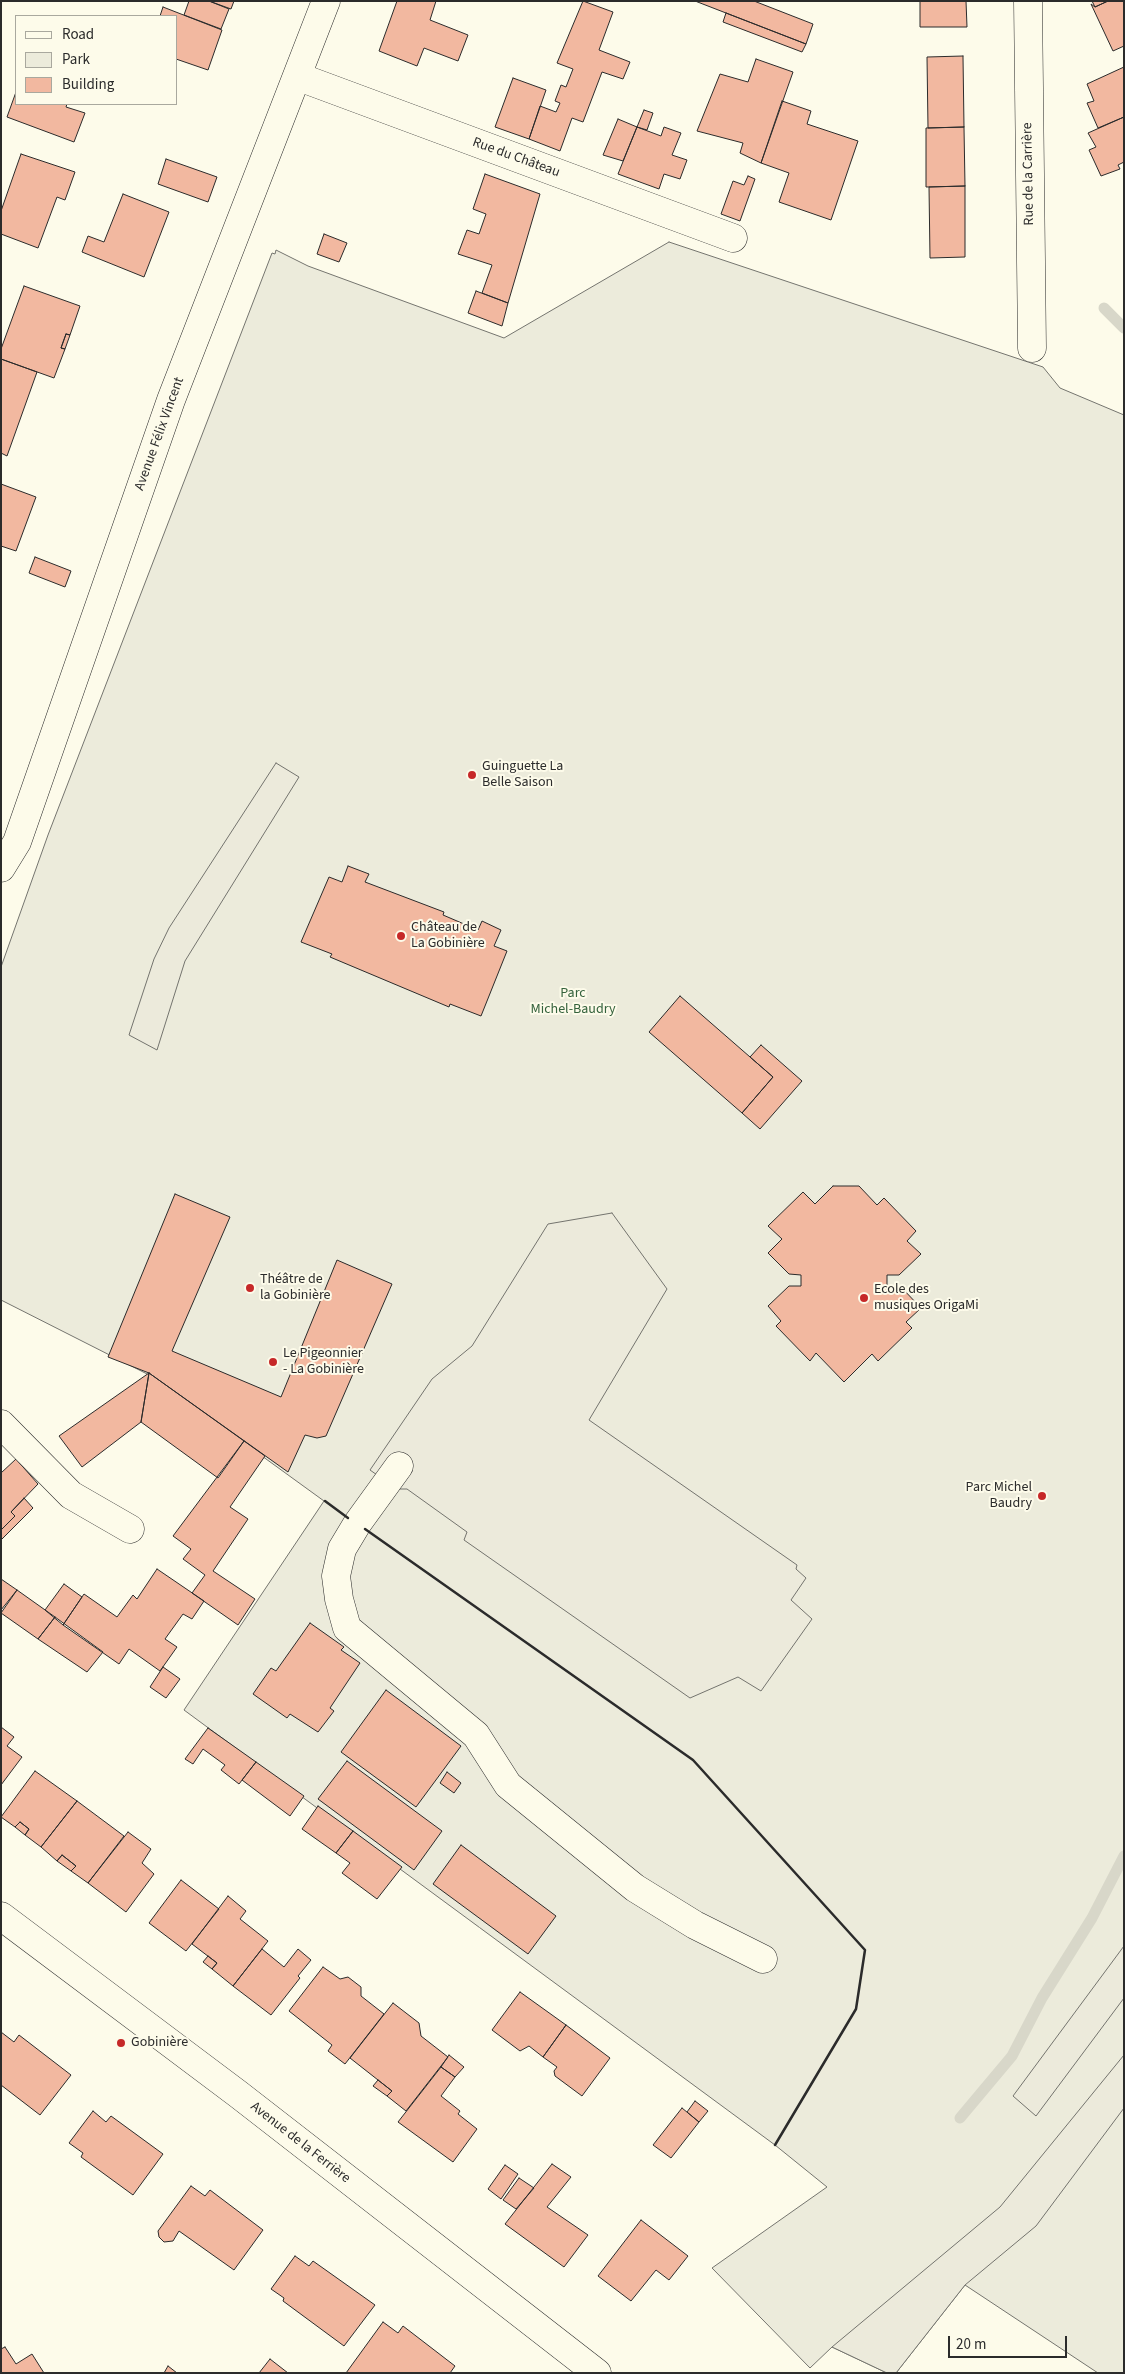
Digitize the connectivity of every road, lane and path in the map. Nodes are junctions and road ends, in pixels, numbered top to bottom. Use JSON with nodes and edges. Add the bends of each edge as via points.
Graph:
{"nodes":[{"id":1,"x":326,"y":1,"type":"edge"},
{"id":2,"x":1028,"y":1,"type":"edge"},
{"id":3,"x":298,"y":77,"type":"junction"},
{"id":4,"x":733,"y":238,"type":"dead end"},
{"id":5,"x":1032,"y":348,"type":"dead end"},
{"id":6,"x":1,"y":868,"type":"edge"},
{"id":7,"x":1,"y":1424,"type":"edge"},
{"id":8,"x":399,"y":1466,"type":"dead end"},
{"id":9,"x":130,"y":1529,"type":"dead end"},
{"id":10,"x":1,"y":1916,"type":"edge"},
{"id":11,"x":763,"y":1959,"type":"dead end"},
{"id":12,"x":579,"y":2368,"type":"edge"}],
"edges":[{"from":1,"to":3,"type":"street","name":"Avenue Félix Vincent"},
{"from":2,"to":5,"type":"street","name":"Rue de la Carrière"},
{"from":3,"to":4,"type":"street","name":"Rue du Château"},
{"from":3,"to":6,"type":"street","name":"Avenue Félix Vincent","via":[[171,400],[16,842]]},
{"from":7,"to":9,"type":"street","via":[[71,1495]]},
{"from":8,"to":11,"type":"street","via":[[342,1549],[336,1576],[347,1628],[476,1734],[508,1785],[634,1888],[695,1925]]},
{"from":10,"to":12,"type":"street","name":"Avenue de la Ferrière","via":[[238,2094]]}]}
